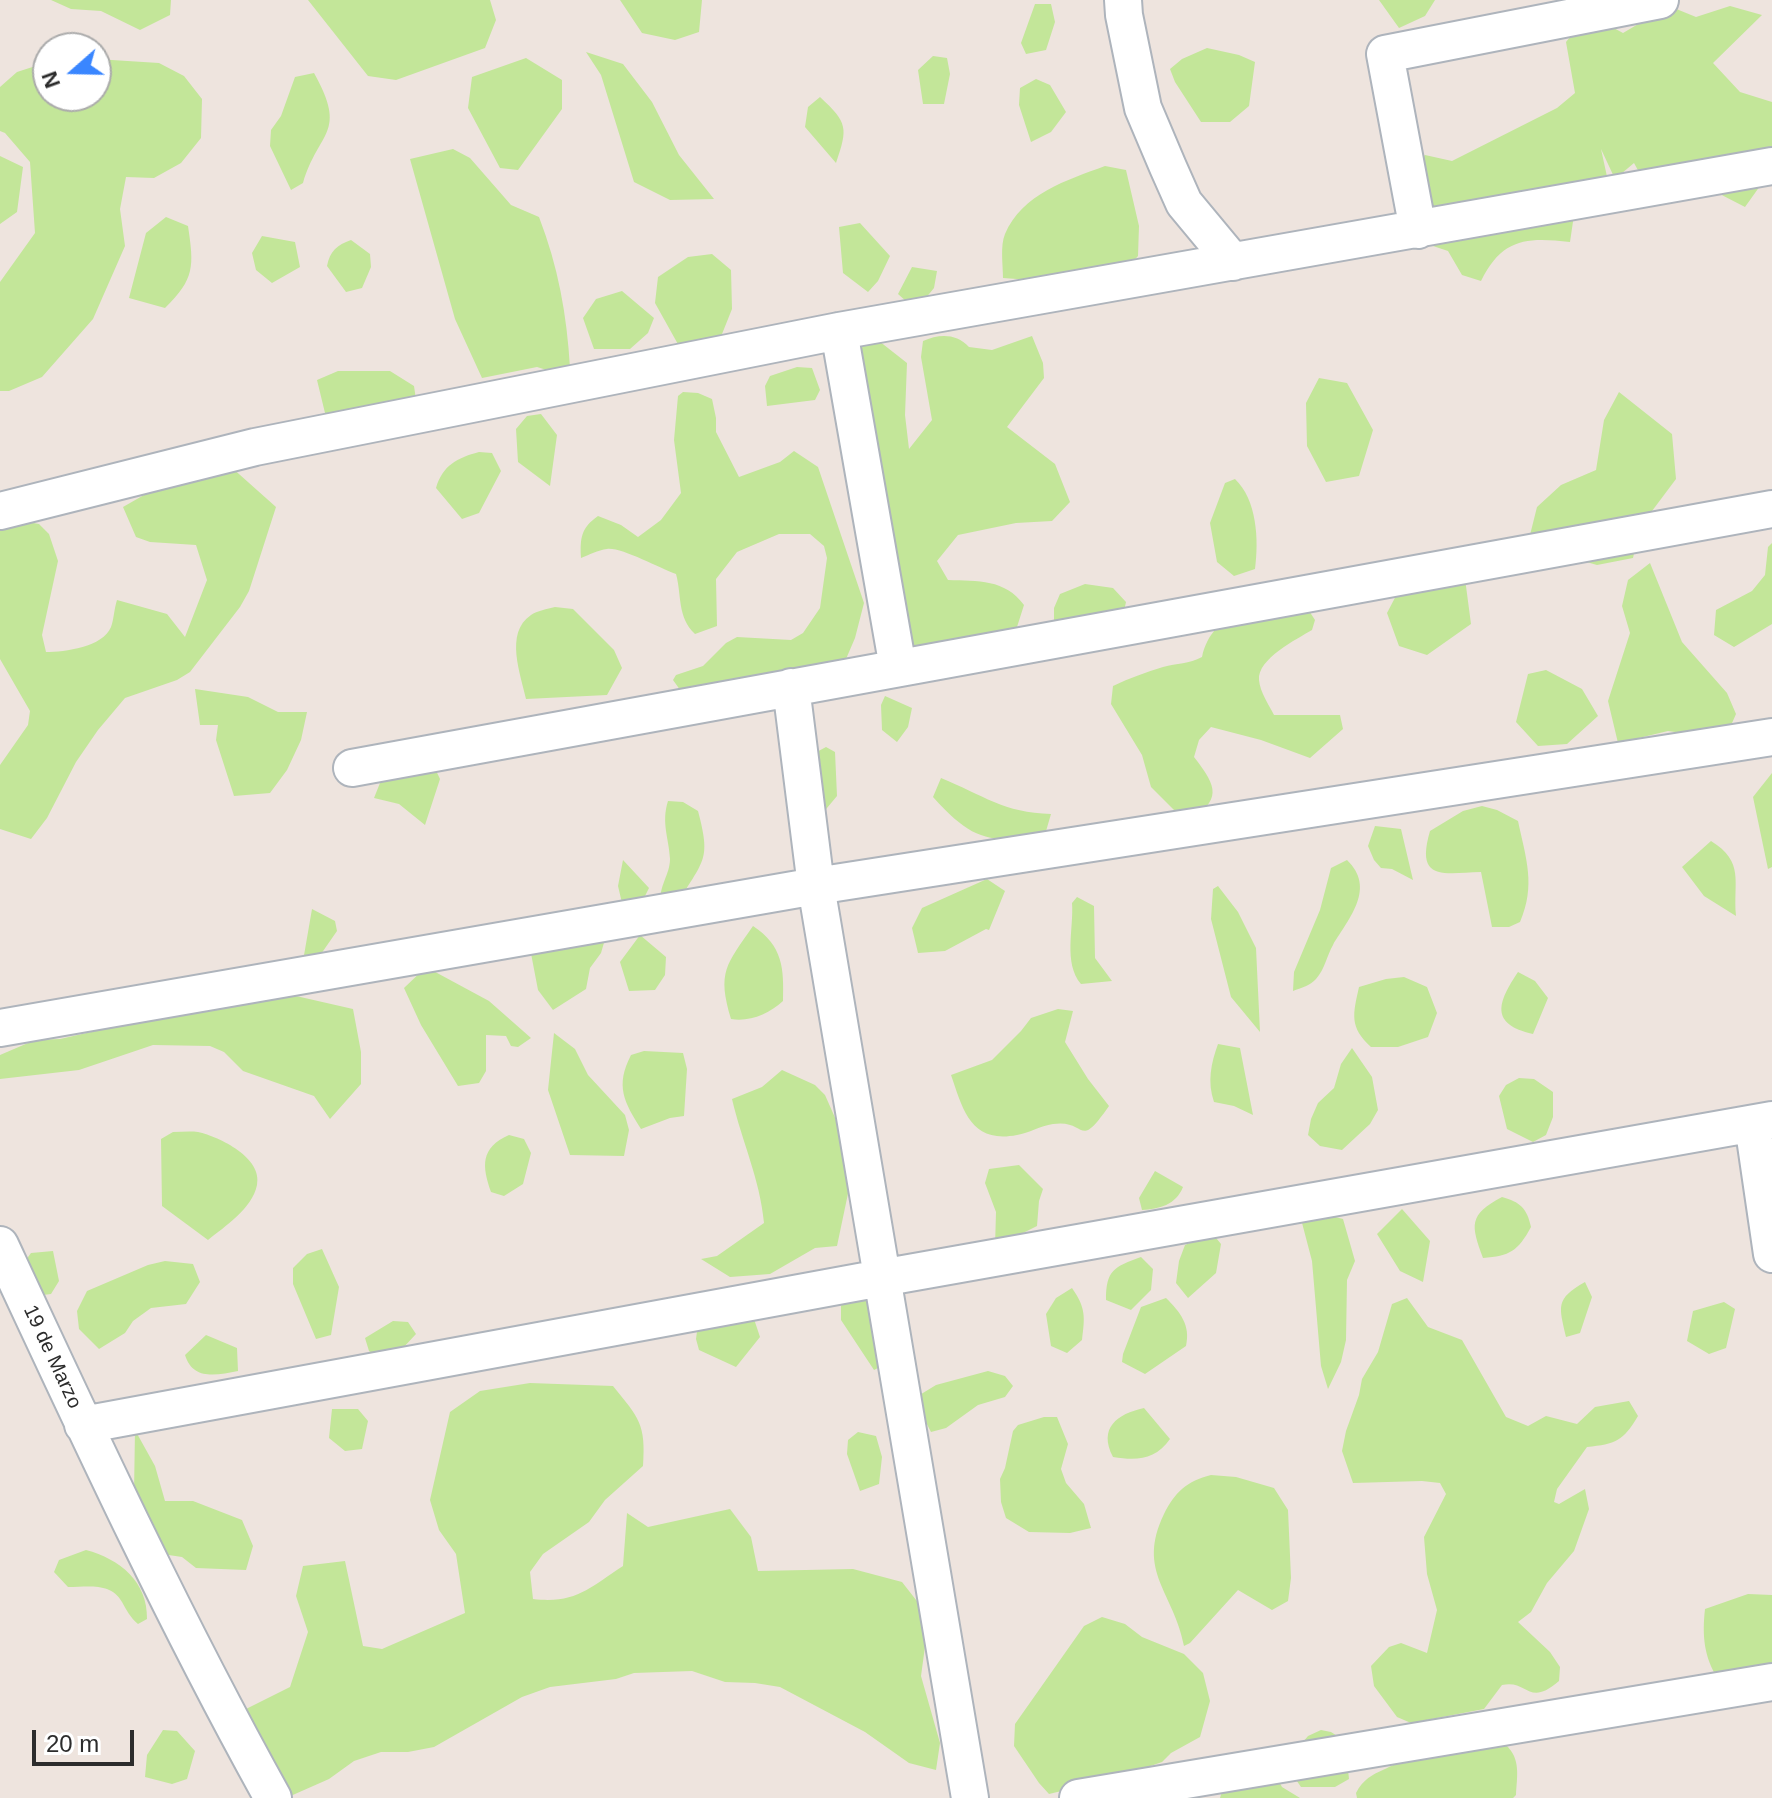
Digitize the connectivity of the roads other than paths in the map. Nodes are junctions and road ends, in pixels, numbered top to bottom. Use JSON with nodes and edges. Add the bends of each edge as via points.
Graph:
{"nodes":[{"id":1,"x":1123,"y":0,"type":"edge"},
{"id":2,"x":1660,"y":0,"type":"edge"},
{"id":3,"x":1772,"y":166,"type":"edge"},
{"id":4,"x":1418,"y":230,"type":"junction"},
{"id":5,"x":1233,"y":262,"type":"junction"},
{"id":6,"x":839,"y":331,"type":"junction"},
{"id":7,"x":1772,"y":509,"type":"edge"},
{"id":8,"x":0,"y":511,"type":"edge"},
{"id":9,"x":898,"y":668,"type":"junction"},
{"id":10,"x":791,"y":687,"type":"junction"},
{"id":11,"x":1772,"y":737,"type":"edge"},
{"id":12,"x":352,"y":768,"type":"dead end"},
{"id":13,"x":816,"y":886,"type":"junction"},
{"id":14,"x":0,"y":1028,"type":"edge"},
{"id":15,"x":1762,"y":1122,"type":"edge"},
{"id":16,"x":0,"y":1245,"type":"edge"},
{"id":17,"x":1772,"y":1254,"type":"edge"},
{"id":18,"x":881,"y":1278,"type":"junction"},
{"id":19,"x":83,"y":1425,"type":"junction"},
{"id":20,"x":1772,"y":1682,"type":"edge"},
{"id":21,"x":273,"y":1798,"type":"edge"},
{"id":22,"x":970,"y":1798,"type":"edge"},
{"id":23,"x":1078,"y":1798,"type":"edge"}],
"edges":[{"from":1,"to":5,"type":"street","via":[[1143,108],[1184,203]]},
{"from":2,"to":4,"type":"street","via":[[1385,54]]},
{"from":3,"to":4,"type":"street"},
{"from":4,"to":5,"type":"street"},
{"from":5,"to":6,"type":"street"},
{"from":6,"to":8,"type":"street","via":[[255,447]]},
{"from":6,"to":9,"type":"street"},
{"from":7,"to":9,"type":"street"},
{"from":9,"to":10,"type":"street"},
{"from":10,"to":12,"type":"street"},
{"from":10,"to":13,"type":"street"},
{"from":11,"to":13,"type":"street"},
{"from":13,"to":14,"type":"street"},
{"from":13,"to":18,"type":"street"},
{"from":15,"to":17,"type":"street"},
{"from":15,"to":18,"type":"street"},
{"from":16,"to":19,"type":"street","name":"19 de Marzo"},
{"from":18,"to":19,"type":"street"},
{"from":18,"to":22,"type":"street"},
{"from":19,"to":21,"type":"street","name":"19 de Marzo","via":[[211,1686]]},
{"from":20,"to":23,"type":"street"}]}
